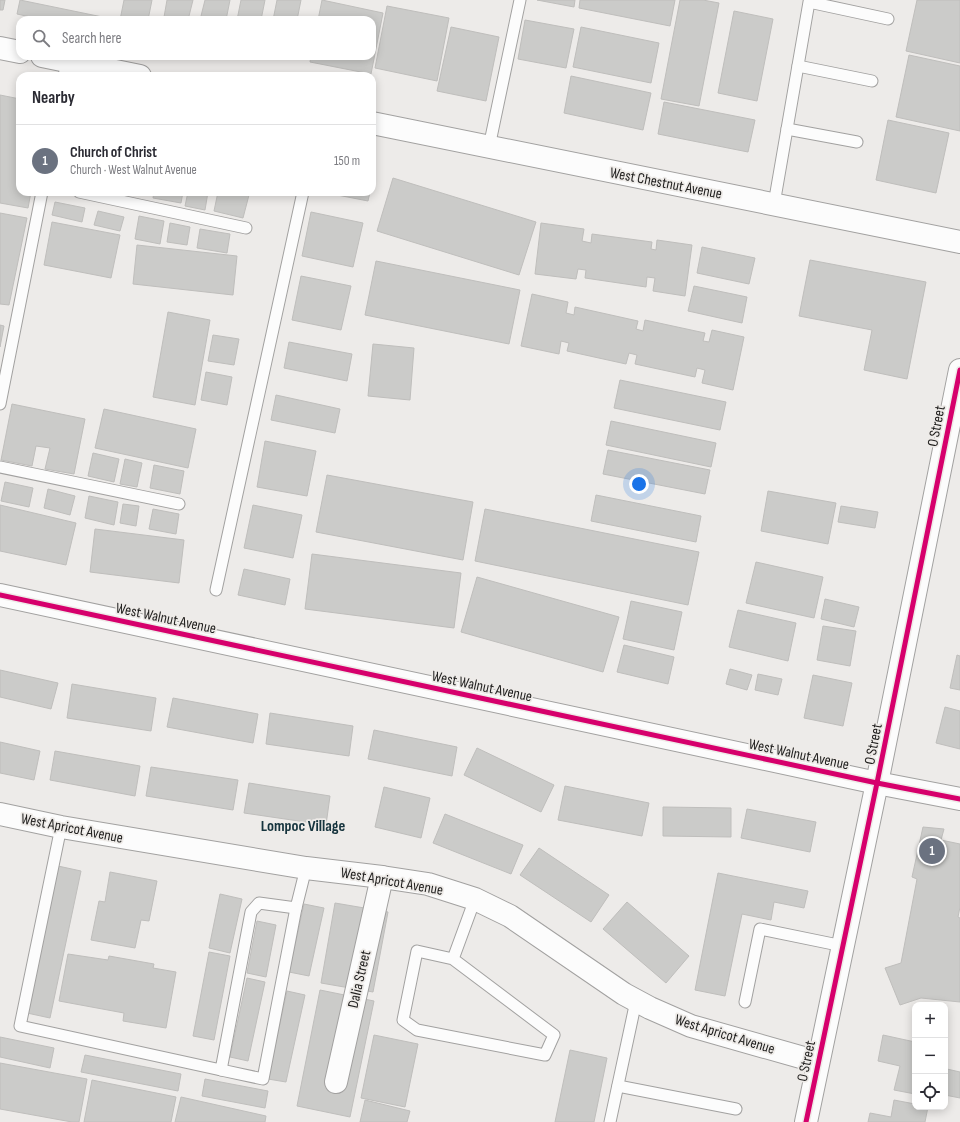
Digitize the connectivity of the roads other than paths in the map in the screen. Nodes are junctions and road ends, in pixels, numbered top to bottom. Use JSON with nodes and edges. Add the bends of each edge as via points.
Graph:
{"nodes":[{"id":1,"x":520,"y":0,"type":"edge"},
{"id":2,"x":809,"y":1,"type":"edge"},
{"id":3,"x":888,"y":19,"type":"dead end"},
{"id":4,"x":0,"y":48,"type":"edge"},
{"id":5,"x":16,"y":51,"type":"edge"},
{"id":6,"x":49,"y":60,"type":"edge"},
{"id":7,"x":798,"y":66,"type":"junction"},
{"id":8,"x":66,"y":69,"type":"edge"},
{"id":9,"x":98,"y":72,"type":"edge"},
{"id":10,"x":872,"y":81,"type":"dead end"},
{"id":11,"x":376,"y":124,"type":"edge"},
{"id":12,"x":787,"y":129,"type":"junction"},
{"id":13,"x":857,"y":142,"type":"dead end"},
{"id":14,"x":489,"y":147,"type":"junction"},
{"id":15,"x":41,"y":196,"type":"edge"},
{"id":16,"x":98,"y":196,"type":"edge"},
{"id":17,"x":302,"y":196,"type":"edge"},
{"id":18,"x":774,"y":204,"type":"junction"},
{"id":19,"x":246,"y":228,"type":"dead end"},
{"id":20,"x":960,"y":242,"type":"edge"},
{"id":21,"x":960,"y":370,"type":"edge"},
{"id":22,"x":0,"y":404,"type":"edge"},
{"id":23,"x":0,"y":467,"type":"edge"},
{"id":24,"x":180,"y":504,"type":"dead end"},
{"id":25,"x":216,"y":590,"type":"dead end"},
{"id":26,"x":0,"y":595,"type":"edge"},
{"id":27,"x":877,"y":783,"type":"junction"},
{"id":28,"x":960,"y":799,"type":"edge"},
{"id":29,"x":0,"y":814,"type":"edge"},
{"id":30,"x":61,"y":828,"type":"junction"},
{"id":31,"x":306,"y":868,"type":"junction"},
{"id":32,"x":382,"y":877,"type":"junction"},
{"id":33,"x":475,"y":899,"type":"junction"},
{"id":34,"x":296,"y":908,"type":"junction"},
{"id":35,"x":843,"y":946,"type":"junction"},
{"id":36,"x":453,"y":959,"type":"junction"},
{"id":37,"x":636,"y":1001,"type":"junction"},
{"id":38,"x":745,"y":1002,"type":"dead end"},
{"id":39,"x":818,"y":1062,"type":"junction"},
{"id":40,"x":221,"y":1070,"type":"junction"},
{"id":41,"x":336,"y":1082,"type":"dead end"},
{"id":42,"x":618,"y":1086,"type":"junction"},
{"id":43,"x":736,"y":1109,"type":"dead end"},
{"id":44,"x":610,"y":1122,"type":"edge"},
{"id":45,"x":806,"y":1122,"type":"edge"}],
"edges":[{"from":1,"to":14,"type":"lane"},
{"from":2,"to":3,"type":"lane"},
{"from":2,"to":7,"type":"lane"},
{"from":4,"to":5,"type":"street"},
{"from":6,"to":8,"type":"street"},
{"from":7,"to":10,"type":"lane"},
{"from":7,"to":12,"type":"lane"},
{"from":8,"to":9,"type":"street"},
{"from":11,"to":14,"type":"street","name":"West Chestnut Avenue"},
{"from":12,"to":13,"type":"lane"},
{"from":12,"to":18,"type":"lane"},
{"from":14,"to":18,"type":"street","name":"West Chestnut Avenue"},
{"from":15,"to":22,"type":"lane"},
{"from":16,"to":19,"type":"lane"},
{"from":17,"to":25,"type":"lane"},
{"from":18,"to":20,"type":"street","name":"West Chestnut Avenue"},
{"from":21,"to":27,"type":"street","name":"O Street"},
{"from":23,"to":24,"type":"lane"},
{"from":26,"to":27,"type":"street","name":"West Walnut Avenue"},
{"from":27,"to":28,"type":"street","name":"West Walnut Avenue"},
{"from":27,"to":35,"type":"street","name":"O Street"},
{"from":29,"to":30,"type":"street","name":"West Apricot Avenue"},
{"from":30,"to":31,"type":"street","name":"West Apricot Avenue"},
{"from":30,"to":40,"type":"lane","via":[[20,1026]]},
{"from":31,"to":32,"type":"street","name":"West Apricot Avenue"},
{"from":31,"to":34,"type":"lane"},
{"from":32,"to":33,"type":"street","name":"West Apricot Avenue","via":[[428,884]]},
{"from":32,"to":41,"type":"street","name":"Dalia Street"},
{"from":33,"to":36,"type":"lane"},
{"from":33,"to":37,"type":"street","name":"West Apricot Avenue","via":[[510,916]]},
{"from":34,"to":40,"type":"lane","via":[[260,903],[251,912]]},
{"from":34,"to":40,"type":"lane","via":[[263,1079]]},
{"from":35,"to":38,"type":"lane","via":[[760,929]]},
{"from":35,"to":39,"type":"street","name":"O Street"},
{"from":36,"to":36,"type":"lane","via":[[417,951],[403,1020],[417,1030],[545,1055],[554,1035]]},
{"from":37,"to":39,"type":"street","name":"West Apricot Avenue","via":[[691,1026]]},
{"from":37,"to":42,"type":"lane"},
{"from":39,"to":45,"type":"street","name":"O Street"},
{"from":42,"to":43,"type":"lane"},
{"from":42,"to":44,"type":"lane"}]}
